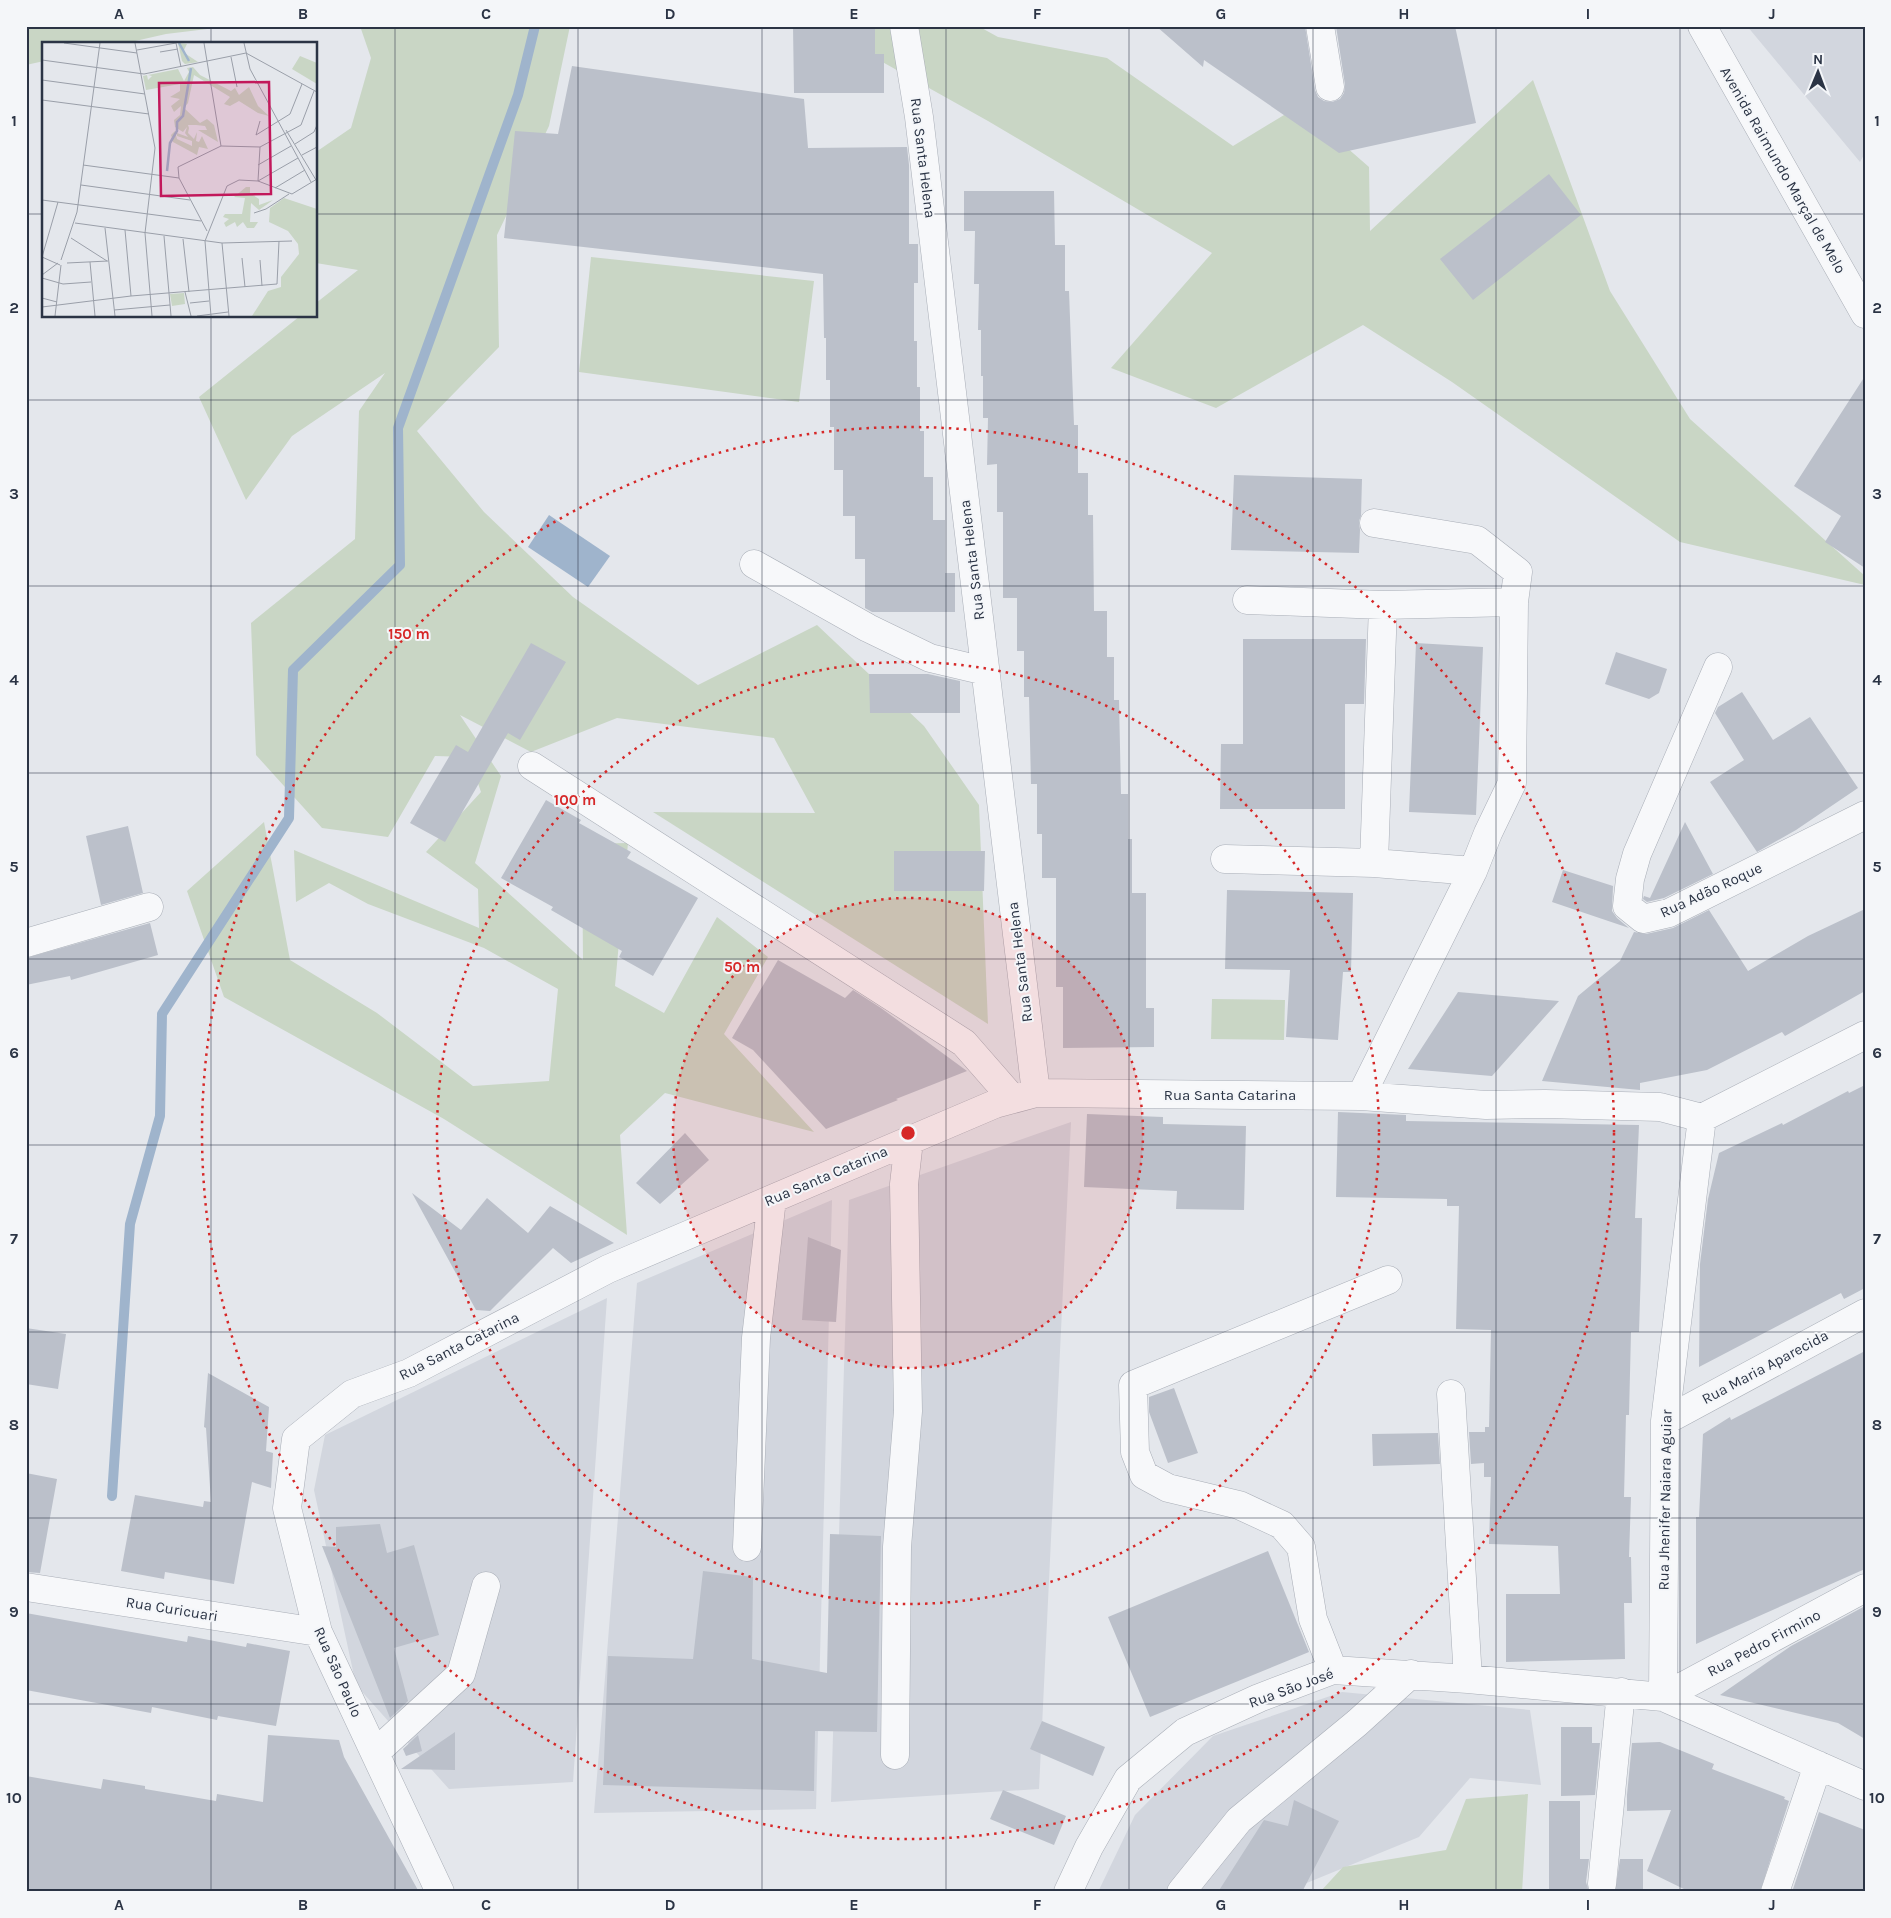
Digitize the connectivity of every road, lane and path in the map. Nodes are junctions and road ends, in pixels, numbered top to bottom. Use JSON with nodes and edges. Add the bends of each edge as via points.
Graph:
{"nodes":[{"id":1,"x":904,"y":26,"type":"edge"},
{"id":2,"x":1320,"y":26,"type":"edge"},
{"id":3,"x":1702,"y":26,"type":"edge"},
{"id":4,"x":1330,"y":87,"type":"dead end"},
{"id":5,"x":1865,"y":314,"type":"edge"},
{"id":6,"x":1374,"y":523,"type":"dead end"},
{"id":7,"x":754,"y":564,"type":"dead end"},
{"id":8,"x":1247,"y":600,"type":"dead end"},
{"id":9,"x":1514,"y":602,"type":"junction"},
{"id":10,"x":1383,"y":605,"type":"junction"},
{"id":11,"x":1718,"y":667,"type":"dead end"},
{"id":12,"x":985,"y":671,"type":"junction"},
{"id":13,"x":532,"y":766,"type":"dead end"},
{"id":14,"x":1865,"y":815,"type":"edge"},
{"id":15,"x":1225,"y":858,"type":"dead end"},
{"id":16,"x":1374,"y":863,"type":"junction"},
{"id":17,"x":1473,"y":871,"type":"junction"},
{"id":18,"x":149,"y":908,"type":"dead end"},
{"id":19,"x":26,"y":943,"type":"edge"},
{"id":20,"x":1865,"y":1035,"type":"edge"},
{"id":21,"x":1024,"y":1096,"type":"junction"},
{"id":22,"x":1361,"y":1096,"type":"junction"},
{"id":23,"x":1702,"y":1118,"type":"junction"},
{"id":24,"x":909,"y":1141,"type":"junction"},
{"id":25,"x":772,"y":1199,"type":"junction"},
{"id":26,"x":1388,"y":1280,"type":"dead end"},
{"id":27,"x":1865,"y":1313,"type":"edge"},
{"id":28,"x":1451,"y":1394,"type":"dead end"},
{"id":29,"x":1665,"y":1421,"type":"junction"},
{"id":30,"x":296,"y":1439,"type":"joint"},
{"id":31,"x":747,"y":1546,"type":"dead end"},
{"id":32,"x":486,"y":1586,"type":"dead end"},
{"id":33,"x":26,"y":1587,"type":"edge"},
{"id":34,"x":1865,"y":1588,"type":"edge"},
{"id":35,"x":318,"y":1632,"type":"junction"},
{"id":36,"x":1333,"y":1670,"type":"junction"},
{"id":37,"x":1411,"y":1674,"type":"junction"},
{"id":38,"x":1468,"y":1679,"type":"junction"},
{"id":39,"x":1621,"y":1692,"type":"junction"},
{"id":40,"x":1663,"y":1697,"type":"junction"},
{"id":41,"x":374,"y":1753,"type":"junction"},
{"id":42,"x":895,"y":1755,"type":"dead end"},
{"id":43,"x":1818,"y":1765,"type":"junction"},
{"id":44,"x":1865,"y":1786,"type":"edge"},
{"id":45,"x":1602,"y":1884,"type":"dead end"},
{"id":46,"x":440,"y":1892,"type":"edge"},
{"id":47,"x":1068,"y":1892,"type":"edge"},
{"id":48,"x":1181,"y":1892,"type":"edge"},
{"id":49,"x":1774,"y":1892,"type":"edge"}],
"edges":[{"from":1,"to":12,"type":"street","name":"Rua Santa Helena","via":[[919,117]]},
{"from":2,"to":4,"type":"street"},
{"from":3,"to":5,"type":"street","name":"Avenida Raimundo Marçal de Melo"},
{"from":6,"to":9,"type":"street","via":[[1478,540],[1518,572]]},
{"from":7,"to":12,"type":"street","via":[[868,628],[930,658]]},
{"from":8,"to":10,"type":"street"},
{"from":9,"to":10,"type":"street"},
{"from":9,"to":17,"type":"street","via":[[1512,783]]},
{"from":10,"to":16,"type":"street"},
{"from":11,"to":14,"type":"street","name":"Rua Adão Roque","via":[[1636,854],[1627,906],[1643,919],[1668,913]]},
{"from":12,"to":21,"type":"street","name":"Rua Santa Helena"},
{"from":13,"to":21,"type":"street","via":[[964,1043]]},
{"from":15,"to":16,"type":"street"},
{"from":16,"to":17,"type":"street"},
{"from":17,"to":22,"type":"street"},
{"from":18,"to":19,"type":"street"},
{"from":20,"to":23,"type":"street"},
{"from":21,"to":22,"type":"street","name":"Rua Santa Catarina"},
{"from":21,"to":24,"type":"street","name":"Rua Santa Catarina","via":[[995,1104]]},
{"from":22,"to":23,"type":"street","name":"Rua Santa Catarina","via":[[1486,1106],[1546,1104],[1660,1108]]},
{"from":23,"to":29,"type":"street","name":"Rua Jhenifer Naiara Aguiar"},
{"from":24,"to":25,"type":"street","name":"Rua Santa Catarina"},
{"from":24,"to":42,"type":"street","via":[[904,1184],[908,1411],[897,1556]]},
{"from":25,"to":30,"type":"street","name":"Rua Santa Catarina","via":[[608,1269],[409,1373],[352,1394]]},
{"from":25,"to":31,"type":"street","via":[[756,1338]]},
{"from":26,"to":36,"type":"street","via":[[1132,1385],[1135,1452],[1144,1475],[1168,1488],[1239,1505],[1282,1525],[1301,1547],[1313,1620]]},
{"from":27,"to":29,"type":"street","name":"Rua Maria Aparecida"},
{"from":28,"to":38,"type":"street"},
{"from":29,"to":40,"type":"street","name":"Rua Jhenifer Naiara Aguiar"},
{"from":30,"to":35,"type":"street","name":"Rua São Paulo","via":[[287,1508]]},
{"from":32,"to":41,"type":"street","via":[[461,1674]]},
{"from":33,"to":35,"type":"street","name":"Rua Curicuari"},
{"from":34,"to":40,"type":"street","name":"Rua Pedro Firmino"},
{"from":35,"to":41,"type":"street","name":"Rua São Paulo"},
{"from":36,"to":37,"type":"street","name":"Rua São José"},
{"from":36,"to":47,"type":"street","name":"Rua São José","via":[[1259,1698],[1185,1732],[1128,1779]]},
{"from":37,"to":38,"type":"street","name":"Rua São José"},
{"from":37,"to":48,"type":"street","via":[[1239,1820]]},
{"from":38,"to":39,"type":"street","name":"Rua São José"},
{"from":39,"to":40,"type":"street","name":"Rua São José"},
{"from":39,"to":45,"type":"street"},
{"from":40,"to":43,"type":"street"},
{"from":41,"to":46,"type":"street","name":"Rua São Paulo"},
{"from":43,"to":44,"type":"street"},
{"from":43,"to":49,"type":"street"}]}
